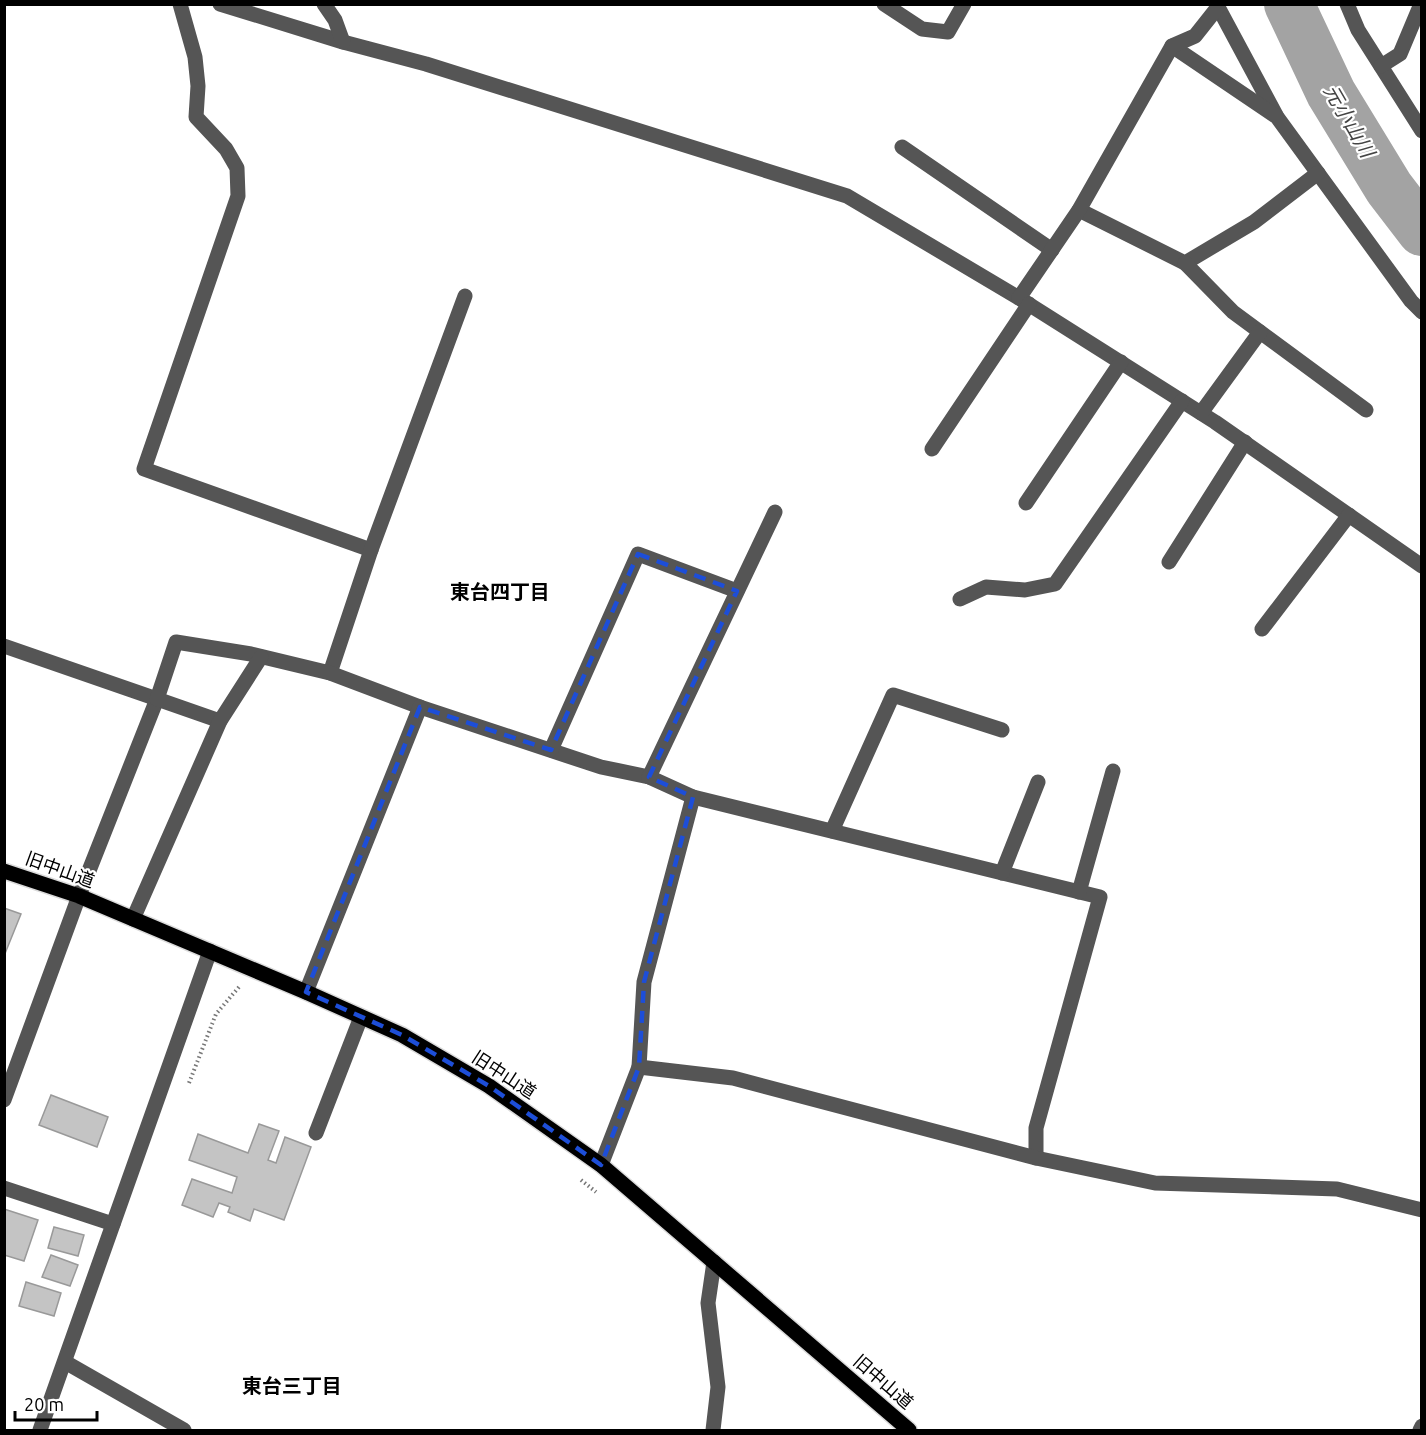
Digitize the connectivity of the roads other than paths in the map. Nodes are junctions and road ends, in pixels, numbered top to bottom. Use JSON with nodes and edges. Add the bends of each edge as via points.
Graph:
{"nodes":[{"id":1,"x":180,"y":4,"type":"edge"},
{"id":2,"x":220,"y":4,"type":"edge"},
{"id":3,"x":324,"y":4,"type":"edge"},
{"id":4,"x":884,"y":4,"type":"edge"},
{"id":5,"x":964,"y":4,"type":"edge"},
{"id":6,"x":1347,"y":4,"type":"edge"},
{"id":7,"x":1421,"y":4,"type":"edge"},
{"id":8,"x":1217,"y":6,"type":"edge"},
{"id":9,"x":343,"y":42,"type":"junction"},
{"id":10,"x":1172,"y":46,"type":"junction"},
{"id":11,"x":1381,"y":66,"type":"junction"},
{"id":12,"x":1277,"y":117,"type":"junction"},
{"id":13,"x":1422,"y":131,"type":"edge"},
{"id":14,"x":902,"y":147,"type":"dead end"},
{"id":15,"x":1317,"y":173,"type":"junction"},
{"id":16,"x":1079,"y":210,"type":"junction"},
{"id":17,"x":1052,"y":250,"type":"junction"},
{"id":18,"x":1185,"y":263,"type":"junction"},
{"id":19,"x":465,"y":296,"type":"dead end"},
{"id":20,"x":1024,"y":301,"type":"junction"},
{"id":21,"x":1422,"y":312,"type":"edge"},
{"id":22,"x":1260,"y":332,"type":"junction"},
{"id":23,"x":1122,"y":362,"type":"junction"},
{"id":24,"x":1182,"y":400,"type":"junction"},
{"id":25,"x":1366,"y":410,"type":"dead end"},
{"id":26,"x":1201,"y":413,"type":"junction"},
{"id":27,"x":1245,"y":442,"type":"junction"},
{"id":28,"x":932,"y":449,"type":"dead end"},
{"id":29,"x":1026,"y":503,"type":"dead end"},
{"id":30,"x":775,"y":512,"type":"dead end"},
{"id":31,"x":1348,"y":515,"type":"junction"},
{"id":32,"x":371,"y":550,"type":"junction"},
{"id":33,"x":1169,"y":562,"type":"dead end"},
{"id":34,"x":1422,"y":566,"type":"edge"},
{"id":35,"x":737,"y":591,"type":"junction"},
{"id":36,"x":960,"y":599,"type":"dead end"},
{"id":37,"x":1262,"y":629,"type":"dead end"},
{"id":38,"x":4,"y":646,"type":"edge"},
{"id":39,"x":261,"y":657,"type":"junction"},
{"id":40,"x":330,"y":673,"type":"junction"},
{"id":41,"x":157,"y":699,"type":"junction"},
{"id":42,"x":420,"y":707,"type":"junction"},
{"id":43,"x":220,"y":721,"type":"junction"},
{"id":44,"x":1002,"y":730,"type":"dead end"},
{"id":45,"x":551,"y":750,"type":"junction"},
{"id":46,"x":1113,"y":771,"type":"dead end"},
{"id":47,"x":649,"y":777,"type":"junction"},
{"id":48,"x":1038,"y":782,"type":"dead end"},
{"id":49,"x":693,"y":797,"type":"junction"},
{"id":50,"x":832,"y":831,"type":"junction"},
{"id":51,"x":4,"y":871,"type":"edge"},
{"id":52,"x":1002,"y":873,"type":"junction"},
{"id":53,"x":1079,"y":892,"type":"junction"},
{"id":54,"x":79,"y":897,"type":"junction"},
{"id":55,"x":133,"y":919,"type":"junction"},
{"id":56,"x":210,"y":951,"type":"junction"},
{"id":57,"x":306,"y":992,"type":"junction"},
{"id":58,"x":361,"y":1017,"type":"junction"},
{"id":59,"x":639,"y":1067,"type":"junction"},
{"id":60,"x":4,"y":1100,"type":"edge"},
{"id":61,"x":316,"y":1133,"type":"dead end"},
{"id":62,"x":1036,"y":1158,"type":"junction"},
{"id":63,"x":601,"y":1165,"type":"junction"},
{"id":64,"x":4,"y":1188,"type":"edge"},
{"id":65,"x":1422,"y":1210,"type":"edge"},
{"id":66,"x":113,"y":1224,"type":"junction"},
{"id":67,"x":714,"y":1262,"type":"junction"},
{"id":68,"x":65,"y":1362,"type":"junction"},
{"id":69,"x":40,"y":1431,"type":"edge"},
{"id":70,"x":184,"y":1431,"type":"edge"},
{"id":71,"x":713,"y":1431,"type":"edge"},
{"id":72,"x":909,"y":1431,"type":"edge"}],
"edges":[{"from":1,"to":32,"type":"street","via":[[195,57],[196,117],[226,149],[237,168],[238,196],[144,469]]},
{"from":2,"to":9,"type":"street"},
{"from":3,"to":9,"type":"street"},
{"from":4,"to":5,"type":"street","via":[[922,29],[948,32]]},
{"from":6,"to":11,"type":"street"},
{"from":7,"to":11,"type":"street","via":[[1400,54]]},
{"from":8,"to":10,"type":"street","via":[[1195,36]]},
{"from":8,"to":12,"type":"street"},
{"from":9,"to":20,"type":"street","via":[[448,70],[847,196]]},
{"from":10,"to":12,"type":"street"},
{"from":10,"to":16,"type":"street"},
{"from":11,"to":13,"type":"street"},
{"from":12,"to":15,"type":"street"},
{"from":14,"to":17,"type":"street"},
{"from":15,"to":18,"type":"street","via":[[1254,222]]},
{"from":15,"to":21,"type":"street"},
{"from":16,"to":17,"type":"street"},
{"from":16,"to":18,"type":"street"},
{"from":17,"to":20,"type":"street"},
{"from":18,"to":22,"type":"street","via":[[1233,312]]},
{"from":19,"to":32,"type":"street"},
{"from":20,"to":23,"type":"street"},
{"from":20,"to":28,"type":"street"},
{"from":22,"to":25,"type":"street"},
{"from":22,"to":26,"type":"street"},
{"from":23,"to":24,"type":"street"},
{"from":23,"to":29,"type":"street"},
{"from":24,"to":26,"type":"street"},
{"from":24,"to":36,"type":"street","via":[[1055,584],[1025,590],[986,587]]},
{"from":26,"to":27,"type":"street"},
{"from":27,"to":31,"type":"street"},
{"from":27,"to":33,"type":"street"},
{"from":30,"to":35,"type":"street"},
{"from":31,"to":34,"type":"street"},
{"from":31,"to":37,"type":"street"},
{"from":32,"to":40,"type":"street"},
{"from":35,"to":45,"type":"street","via":[[638,554]]},
{"from":35,"to":47,"type":"street"},
{"from":38,"to":41,"type":"street"},
{"from":39,"to":40,"type":"street"},
{"from":39,"to":41,"type":"street","via":[[176,642]]},
{"from":39,"to":43,"type":"street"},
{"from":40,"to":42,"type":"street"},
{"from":41,"to":43,"type":"street"},
{"from":41,"to":54,"type":"street"},
{"from":42,"to":45,"type":"street"},
{"from":42,"to":57,"type":"street"},
{"from":43,"to":55,"type":"street"},
{"from":44,"to":50,"type":"street","via":[[893,695]]},
{"from":45,"to":47,"type":"street","via":[[601,767]]},
{"from":46,"to":53,"type":"street"},
{"from":47,"to":49,"type":"street"},
{"from":48,"to":52,"type":"street"},
{"from":49,"to":50,"type":"street"},
{"from":49,"to":59,"type":"street","via":[[644,982]]},
{"from":50,"to":52,"type":"street"},
{"from":51,"to":54,"type":"main road","name":"旧中山道"},
{"from":52,"to":53,"type":"street"},
{"from":53,"to":62,"type":"street","via":[[1100,897],[1036,1128]]},
{"from":54,"to":55,"type":"main road","name":"旧中山道"},
{"from":54,"to":60,"type":"street"},
{"from":55,"to":56,"type":"main road","name":"旧中山道"},
{"from":56,"to":57,"type":"main road","name":"旧中山道"},
{"from":56,"to":66,"type":"street"},
{"from":57,"to":58,"type":"main road","name":"旧中山道"},
{"from":58,"to":61,"type":"street"},
{"from":58,"to":63,"type":"main road","name":"旧中山道","via":[[402,1035],[489,1086]]},
{"from":59,"to":62,"type":"street","via":[[733,1078]]},
{"from":59,"to":63,"type":"street"},
{"from":62,"to":65,"type":"street","via":[[1155,1183],[1337,1189]]},
{"from":63,"to":67,"type":"main road","name":"旧中山道"},
{"from":64,"to":66,"type":"street"},
{"from":66,"to":68,"type":"street"},
{"from":67,"to":71,"type":"street","via":[[708,1303],[718,1387]]},
{"from":67,"to":72,"type":"main road","name":"旧中山道"},
{"from":68,"to":69,"type":"street"},
{"from":68,"to":70,"type":"street"}]}
